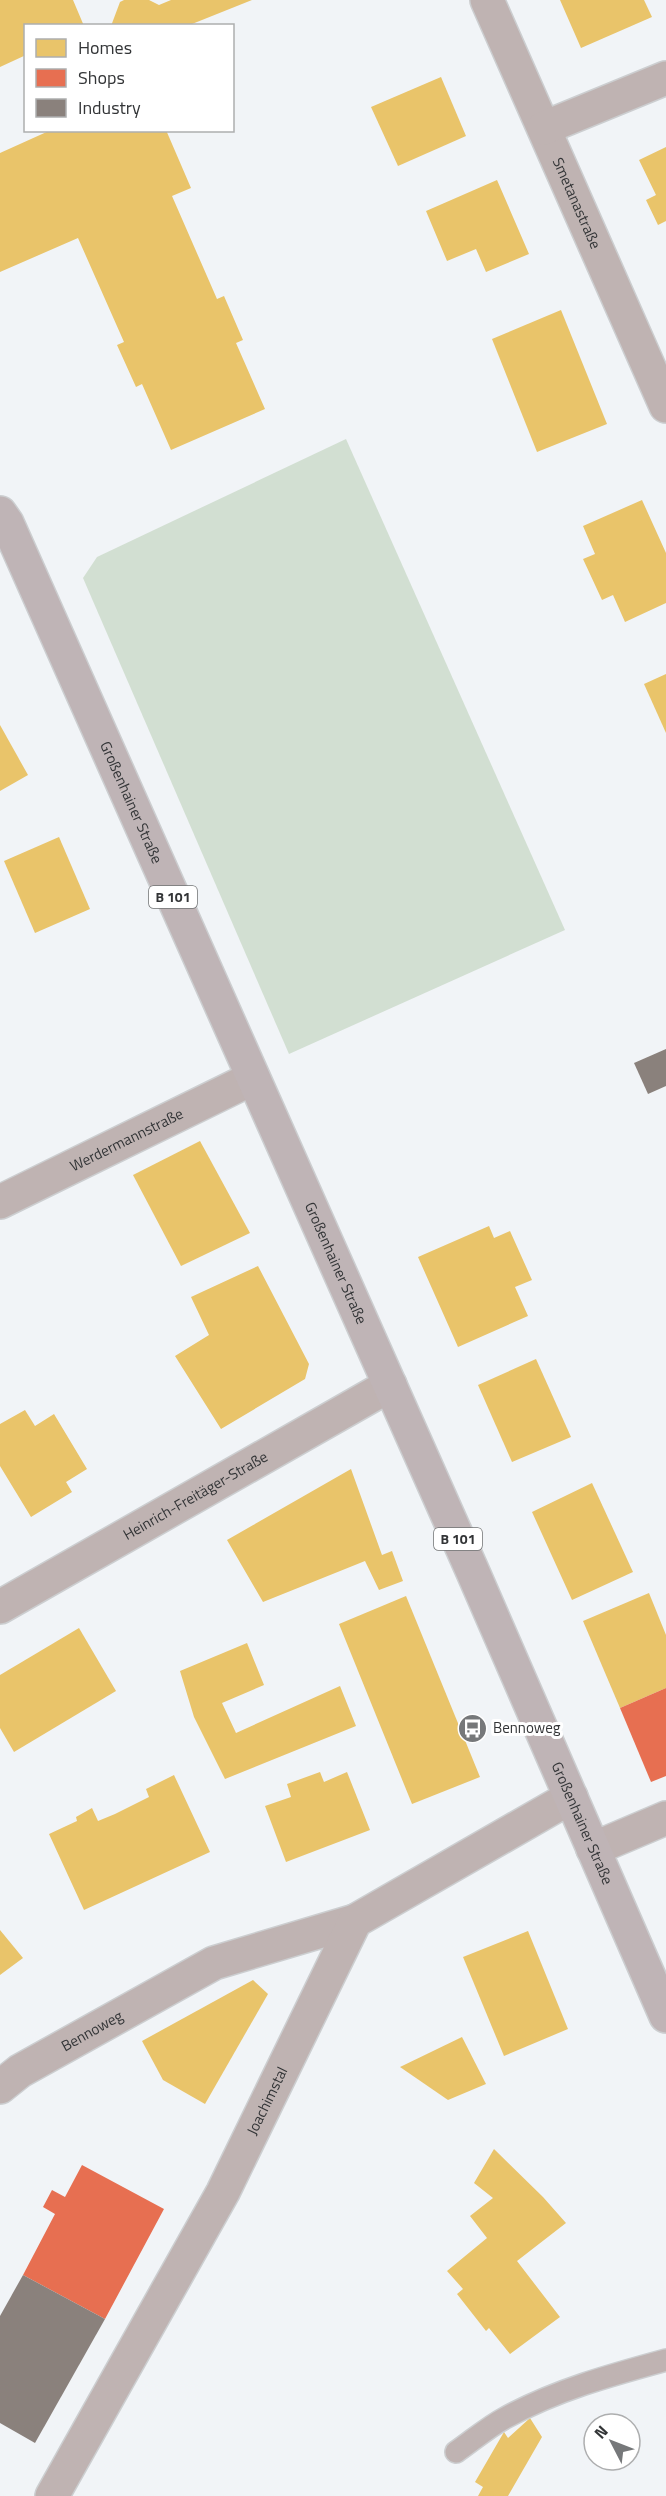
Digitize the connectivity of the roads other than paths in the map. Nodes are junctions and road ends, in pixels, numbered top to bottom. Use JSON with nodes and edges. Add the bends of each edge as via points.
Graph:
{"nodes":[{"id":1,"x":487,"y":0,"type":"edge"},
{"id":2,"x":666,"y":78,"type":"edge"},
{"id":3,"x":544,"y":128,"type":"junction"},
{"id":4,"x":666,"y":406,"type":"edge"},
{"id":5,"x":0,"y":513,"type":"edge"},
{"id":6,"x":253,"y":1078,"type":"junction"},
{"id":7,"x":0,"y":1202,"type":"edge"},
{"id":8,"x":390,"y":1385,"type":"junction"},
{"id":9,"x":0,"y":1607,"type":"edge"},
{"id":10,"x":571,"y":1797,"type":"junction"},
{"id":11,"x":666,"y":1818,"type":"edge"},
{"id":12,"x":593,"y":1849,"type":"junction"},
{"id":13,"x":355,"y":1921,"type":"junction"},
{"id":14,"x":666,"y":2016,"type":"edge"},
{"id":15,"x":0,"y":2087,"type":"edge"},
{"id":16,"x":666,"y":2360,"type":"edge"},
{"id":17,"x":456,"y":2452,"type":"dead end"},
{"id":18,"x":52,"y":2496,"type":"edge"}],
"edges":[{"from":1,"to":3,"type":"street","name":"Smetanastraße"},
{"from":2,"to":3,"type":"street"},
{"from":3,"to":4,"type":"street","name":"Smetanastraße"},
{"from":5,"to":6,"type":"main road","name":"Großenhainer Straße","number":"B 101"},
{"from":6,"to":7,"type":"street","name":"Werdermannstraße"},
{"from":6,"to":8,"type":"main road","name":"Großenhainer Straße","number":"B 101"},
{"from":8,"to":9,"type":"street","name":"Heinrich-Freitäger-Straße"},
{"from":8,"to":10,"type":"main road","name":"Großenhainer Straße","number":"B 101"},
{"from":10,"to":12,"type":"main road","name":"Großenhainer Straße","number":"B 101"},
{"from":10,"to":13,"type":"street"},
{"from":11,"to":12,"type":"street"},
{"from":12,"to":14,"type":"main road","name":"Großenhainer Straße","number":"B 101"},
{"from":13,"to":15,"type":"street","name":"Bennoweg","via":[[214,1963],[20,2071]]},
{"from":13,"to":18,"type":"street","name":"Joachimstal","via":[[223,2192]]},
{"from":16,"to":17,"type":"lane","via":[[550,2395],[504,2418]]}]}
